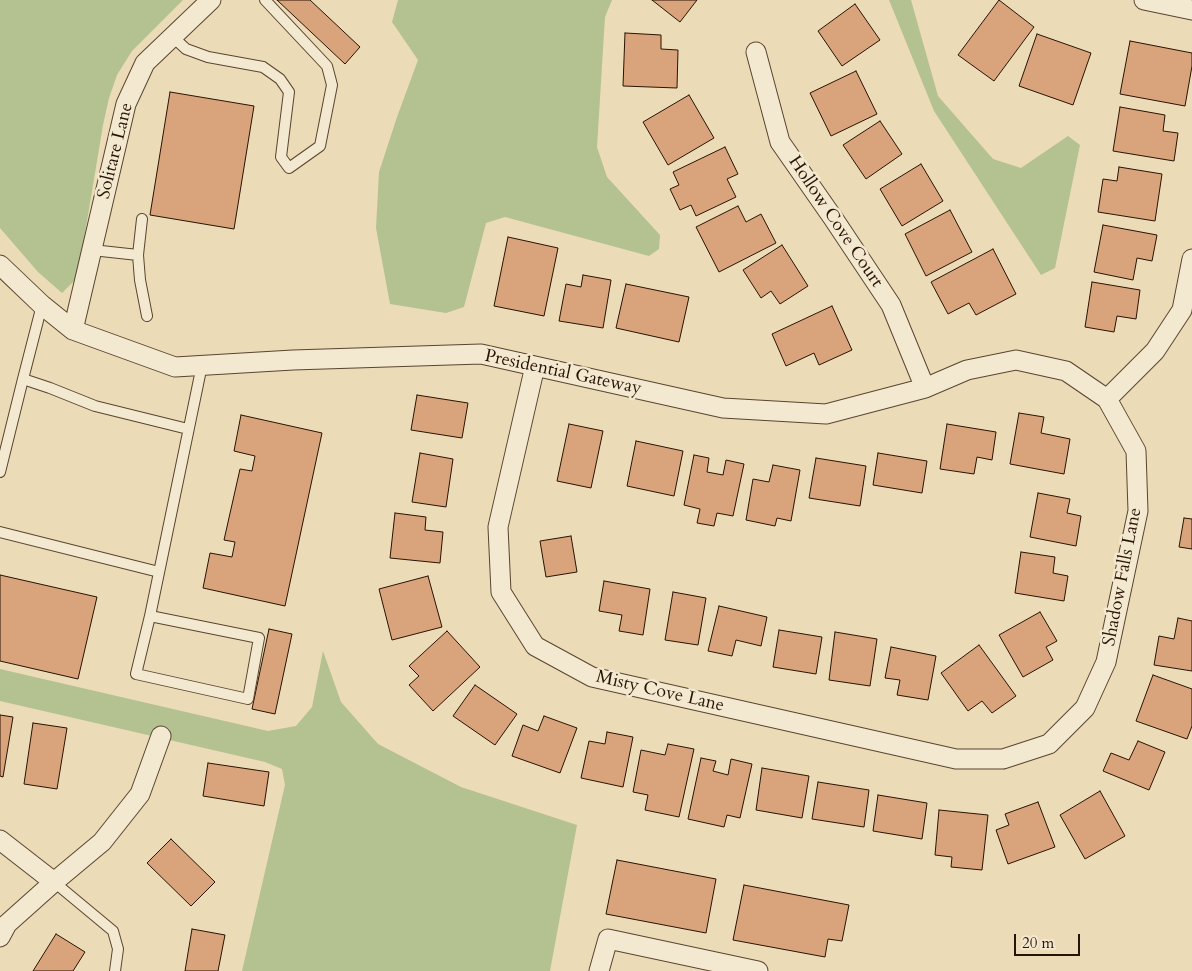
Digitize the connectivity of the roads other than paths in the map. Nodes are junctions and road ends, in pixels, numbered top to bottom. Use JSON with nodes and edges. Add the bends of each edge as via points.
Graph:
{"nodes":[{"id":1,"x":211,"y":0,"type":"edge"},
{"id":2,"x":265,"y":0,"type":"edge"},
{"id":3,"x":1144,"y":0,"type":"edge"},
{"id":4,"x":1192,"y":10,"type":"edge"},
{"id":5,"x":173,"y":37,"type":"junction"},
{"id":6,"x":756,"y":52,"type":"dead end"},
{"id":7,"x":142,"y":219,"type":"dead end"},
{"id":8,"x":92,"y":250,"type":"junction"},
{"id":9,"x":138,"y":255,"type":"junction"},
{"id":10,"x":1192,"y":259,"type":"edge"},
{"id":11,"x":0,"y":265,"type":"edge"},
{"id":12,"x":42,"y":305,"type":"junction"},
{"id":13,"x":148,"y":316,"type":"dead end"},
{"id":14,"x":73,"y":330,"type":"junction"},
{"id":15,"x":202,"y":366,"type":"junction"},
{"id":16,"x":535,"y":366,"type":"junction"},
{"id":17,"x":23,"y":379,"type":"junction"},
{"id":18,"x":925,"y":388,"type":"junction"},
{"id":19,"x":1107,"y":399,"type":"junction"},
{"id":20,"x":188,"y":429,"type":"junction"},
{"id":21,"x":0,"y":472,"type":"edge"},
{"id":22,"x":0,"y":532,"type":"edge"},
{"id":23,"x":159,"y":572,"type":"junction"},
{"id":24,"x":150,"y":616,"type":"junction"},
{"id":25,"x":161,"y":736,"type":"dead end"},
{"id":26,"x":1049,"y":744,"type":"joint"},
{"id":27,"x":0,"y":840,"type":"edge"},
{"id":28,"x":54,"y":882,"type":"junction"},
{"id":29,"x":0,"y":936,"type":"edge"},
{"id":30,"x":115,"y":971,"type":"edge"},
{"id":31,"x":600,"y":971,"type":"edge"},
{"id":32,"x":758,"y":971,"type":"edge"}],
"edges":[{"from":1,"to":5,"type":"street","name":"Solitare Lane"},
{"from":2,"to":5,"type":"lane","via":[[327,66],[332,85],[320,146],[288,168],[281,157],[289,92],[280,79],[263,66],[208,57],[186,49]]},
{"from":3,"to":4,"type":"street"},
{"from":5,"to":8,"type":"street","name":"Solitare Lane","via":[[145,63],[126,104]]},
{"from":6,"to":18,"type":"street","name":"Hollow Cove Court","via":[[780,142],[890,305]]},
{"from":7,"to":9,"type":"lane"},
{"from":8,"to":9,"type":"lane"},
{"from":8,"to":14,"type":"street","name":"Solitare Lane"},
{"from":9,"to":13,"type":"lane"},
{"from":10,"to":19,"type":"street","via":[[1182,310],[1155,351]]},
{"from":11,"to":12,"type":"street","name":"Presidential Gateway"},
{"from":12,"to":14,"type":"street","name":"Presidential Gateway"},
{"from":12,"to":17,"type":"lane"},
{"from":14,"to":15,"type":"street","name":"Presidential Gateway","via":[[175,367]]},
{"from":15,"to":16,"type":"street","name":"Presidential Gateway","via":[[481,354]]},
{"from":15,"to":20,"type":"lane"},
{"from":16,"to":18,"type":"street","name":"Presidential Gateway","via":[[723,408],[816,414]]},
{"from":16,"to":26,"type":"street","name":"Misty Cove Lane","via":[[498,527],[501,592],[535,646],[592,677],[956,759],[1004,759]]},
{"from":17,"to":20,"type":"lane","via":[[95,406]]},
{"from":17,"to":21,"type":"lane"},
{"from":18,"to":19,"type":"street","name":"Presidential Gateway","via":[[967,370],[1016,360],[1066,370]]},
{"from":19,"to":26,"type":"street","name":"Shadow Falls Lane","via":[[1136,452],[1138,511],[1106,662],[1085,708]]},
{"from":20,"to":23,"type":"lane"},
{"from":22,"to":23,"type":"lane"},
{"from":23,"to":24,"type":"lane"},
{"from":24,"to":24,"type":"lane","via":[[259,638],[248,699],[136,674]]},
{"from":25,"to":28,"type":"street","via":[[140,794],[102,842]]},
{"from":27,"to":28,"type":"street"},
{"from":28,"to":29,"type":"street","via":[[8,924]]},
{"from":28,"to":30,"type":"lane","via":[[113,931],[118,948]]},
{"from":31,"to":32,"type":"street","via":[[608,939]]}]}
